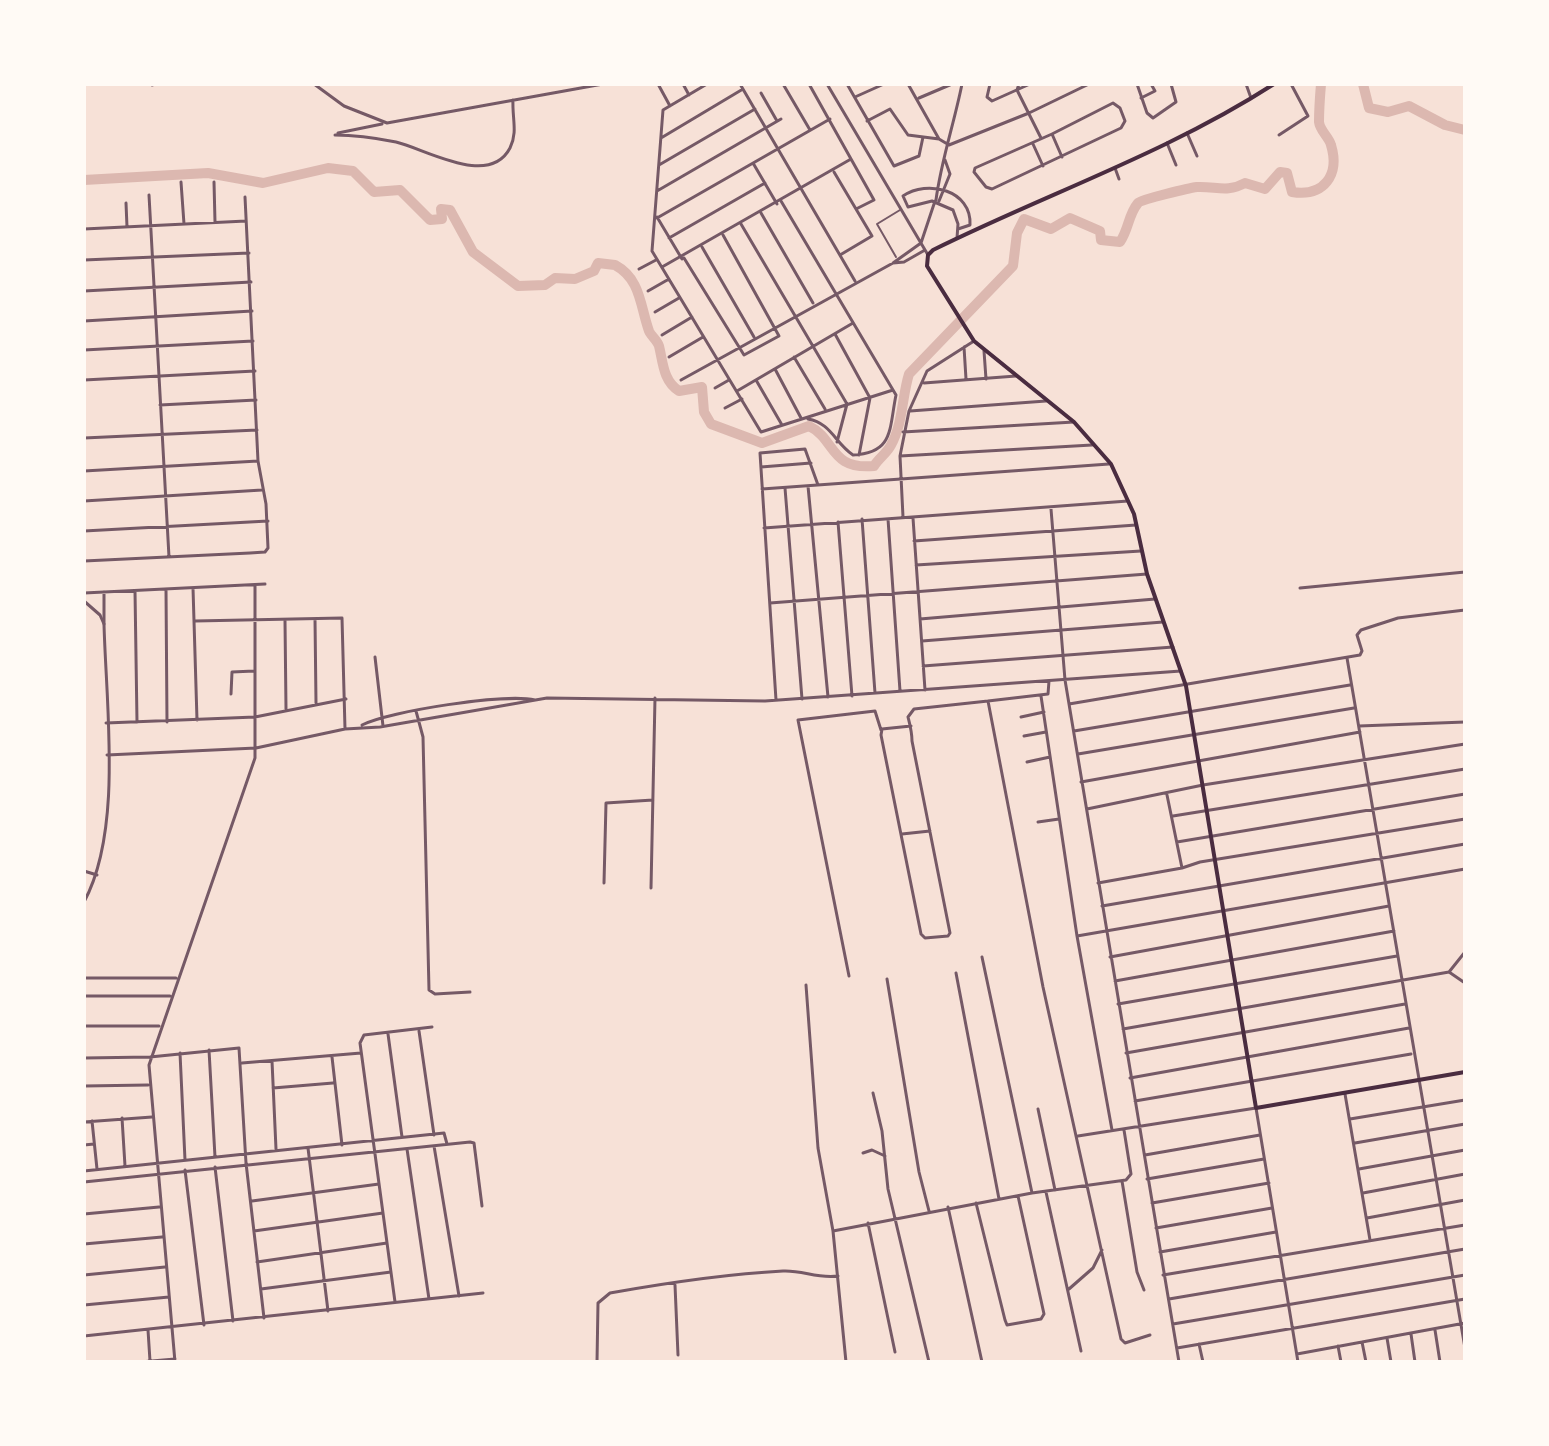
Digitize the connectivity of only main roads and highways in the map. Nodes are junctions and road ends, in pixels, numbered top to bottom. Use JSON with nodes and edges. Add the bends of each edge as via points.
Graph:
{"nodes":[{"id":1,"x":1274,"y":84,"type":"edge"},
{"id":2,"x":1465,"y":1072,"type":"edge"}],
"edges":[{"from":1,"to":2,"type":"main road","via":[[1167,143],[926,256],[961,327],[1074,422],[1111,464],[1128,501],[1186,686],[1256,1108]]}]}
